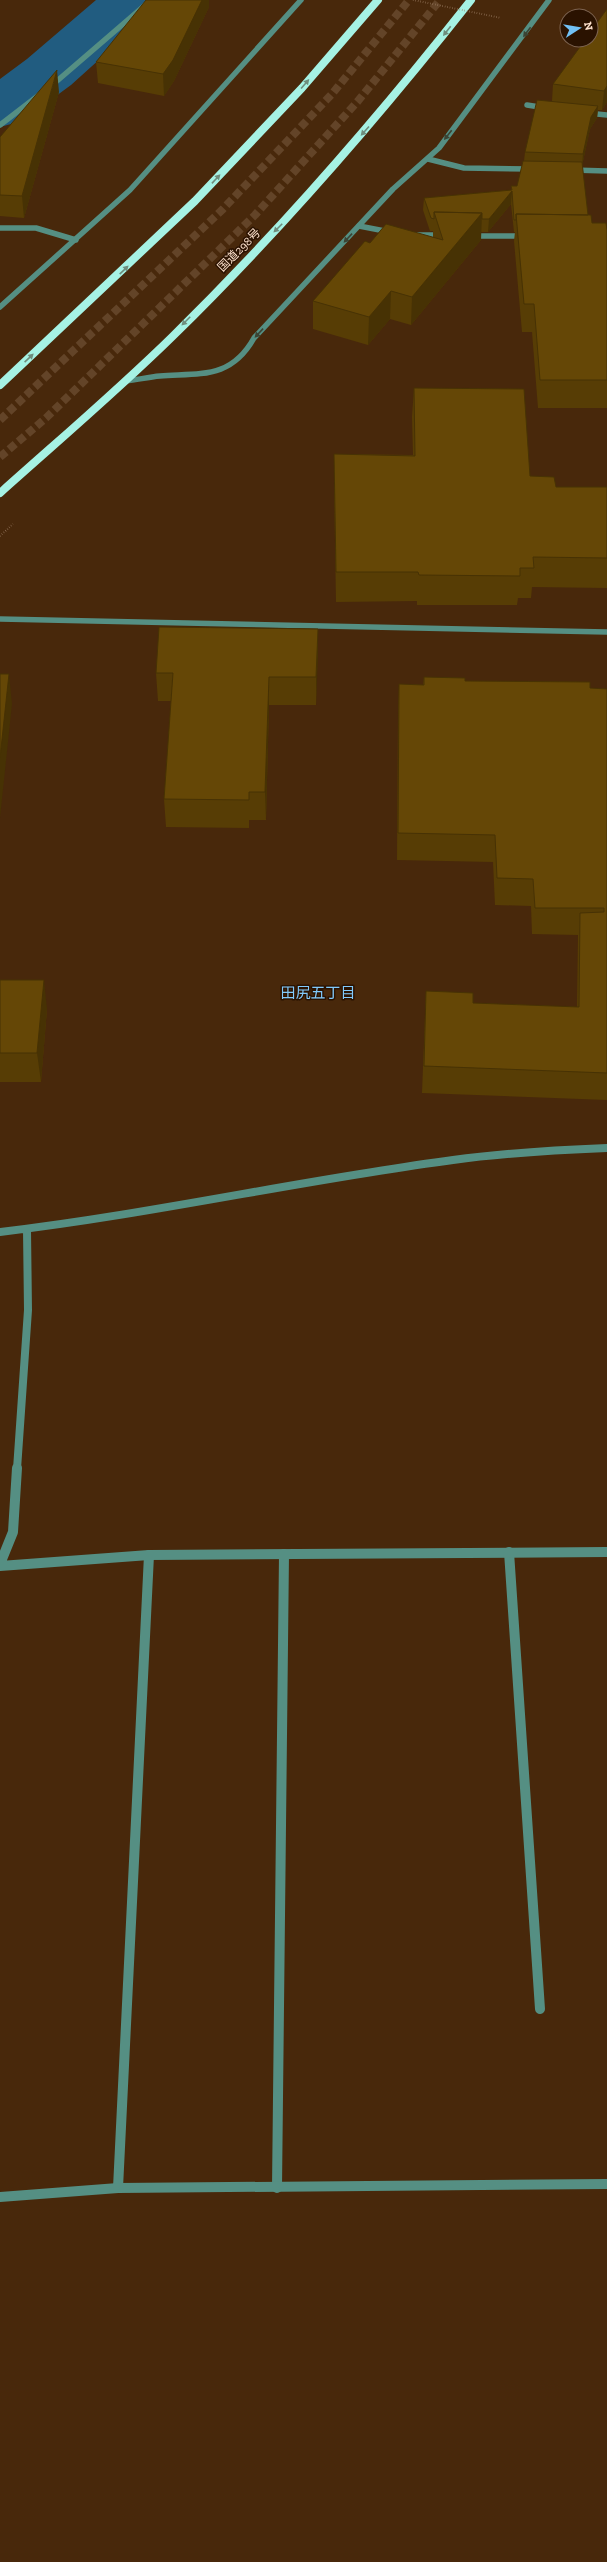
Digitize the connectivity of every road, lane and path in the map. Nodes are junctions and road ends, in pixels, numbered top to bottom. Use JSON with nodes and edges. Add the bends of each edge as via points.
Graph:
{"nodes":[{"id":1,"x":151,"y":0,"type":"edge"},
{"id":2,"x":301,"y":0,"type":"edge"},
{"id":3,"x":378,"y":0,"type":"edge"},
{"id":4,"x":413,"y":0,"type":"edge"},
{"id":5,"x":471,"y":0,"type":"edge"},
{"id":6,"x":549,"y":0,"type":"edge"},
{"id":7,"x":501,"y":18,"type":"dead end"},
{"id":8,"x":527,"y":105,"type":"dead end"},
{"id":9,"x":556,"y":109,"type":"edge"},
{"id":10,"x":578,"y":112,"type":"edge"},
{"id":11,"x":607,"y":115,"type":"edge"},
{"id":12,"x":0,"y":125,"type":"edge"},
{"id":13,"x":428,"y":159,"type":"junction"},
{"id":14,"x":535,"y":169,"type":"edge"},
{"id":15,"x":567,"y":170,"type":"edge"},
{"id":16,"x":607,"y":171,"type":"edge"},
{"id":17,"x":359,"y":226,"type":"junction"},
{"id":18,"x":0,"y":228,"type":"edge"},
{"id":19,"x":399,"y":234,"type":"edge"},
{"id":20,"x":412,"y":235,"type":"edge"},
{"id":21,"x":451,"y":235,"type":"edge"},
{"id":22,"x":466,"y":236,"type":"edge"},
{"id":23,"x":537,"y":237,"type":"edge"},
{"id":24,"x":76,"y":240,"type":"junction"},
{"id":25,"x":0,"y":307,"type":"edge"},
{"id":26,"x":126,"y":381,"type":"junction"},
{"id":27,"x":0,"y":385,"type":"edge"},
{"id":28,"x":0,"y":493,"type":"edge"},
{"id":29,"x":0,"y":619,"type":"edge"},
{"id":30,"x":607,"y":632,"type":"edge"},
{"id":31,"x":607,"y":1148,"type":"edge"},
{"id":32,"x":27,"y":1230,"type":"junction"},
{"id":33,"x":0,"y":1232,"type":"edge"},
{"id":34,"x":509,"y":1552,"type":"junction"},
{"id":35,"x":607,"y":1552,"type":"edge"},
{"id":36,"x":284,"y":1554,"type":"junction"},
{"id":37,"x":149,"y":1555,"type":"junction"},
{"id":38,"x":0,"y":1565,"type":"edge"},
{"id":39,"x":540,"y":2009,"type":"dead end"},
{"id":40,"x":607,"y":2184,"type":"edge"},
{"id":41,"x":118,"y":2188,"type":"junction"},
{"id":42,"x":277,"y":2188,"type":"junction"},
{"id":43,"x":0,"y":2197,"type":"edge"}],
"edges":[{"from":1,"to":12,"type":"street","via":[[67,73]]},
{"from":2,"to":24,"type":"street","via":[[130,190]]},
{"from":27,"to":3,"type":"highway","one_way":true,"via":[[195,201],[302,88]]},
{"from":4,"to":7,"type":"path","bridge":true},
{"from":5,"to":26,"type":"highway","name":"国道298号","one_way":true,"via":[[387,106],[284,222]]},
{"from":6,"to":13,"type":"street","one_way":true,"via":[[507,59]]},
{"from":8,"to":9,"type":"street"},
{"from":10,"to":11,"type":"street"},
{"from":13,"to":14,"type":"street","via":[[464,168]]},
{"from":13,"to":17,"type":"street","via":[[393,189]]},
{"from":15,"to":16,"type":"street"},
{"from":17,"to":19,"type":"street"},
{"from":17,"to":26,"type":"street","one_way":true,"via":[[254,338],[248,352],[237,363],[220,372],[157,376]]},
{"from":18,"to":24,"type":"street","via":[[36,228]]},
{"from":20,"to":21,"type":"street"},
{"from":22,"to":23,"type":"street"},
{"from":24,"to":25,"type":"street"},
{"from":26,"to":28,"type":"highway","name":"国道298号"},
{"from":29,"to":30,"type":"street"},
{"from":31,"to":32,"type":"street","via":[[517,1152],[438,1160],[113,1219]]},
{"from":32,"to":33,"type":"street"},
{"from":32,"to":38,"type":"street","via":[[28,1310],[13,1532]]},
{"from":34,"to":35,"type":"street"},
{"from":34,"to":36,"type":"street"},
{"from":34,"to":39,"type":"street"},
{"from":36,"to":37,"type":"street"},
{"from":36,"to":42,"type":"street"},
{"from":37,"to":38,"type":"street"},
{"from":37,"to":41,"type":"street"},
{"from":40,"to":42,"type":"street"},
{"from":41,"to":42,"type":"street"},
{"from":41,"to":43,"type":"street"}]}
